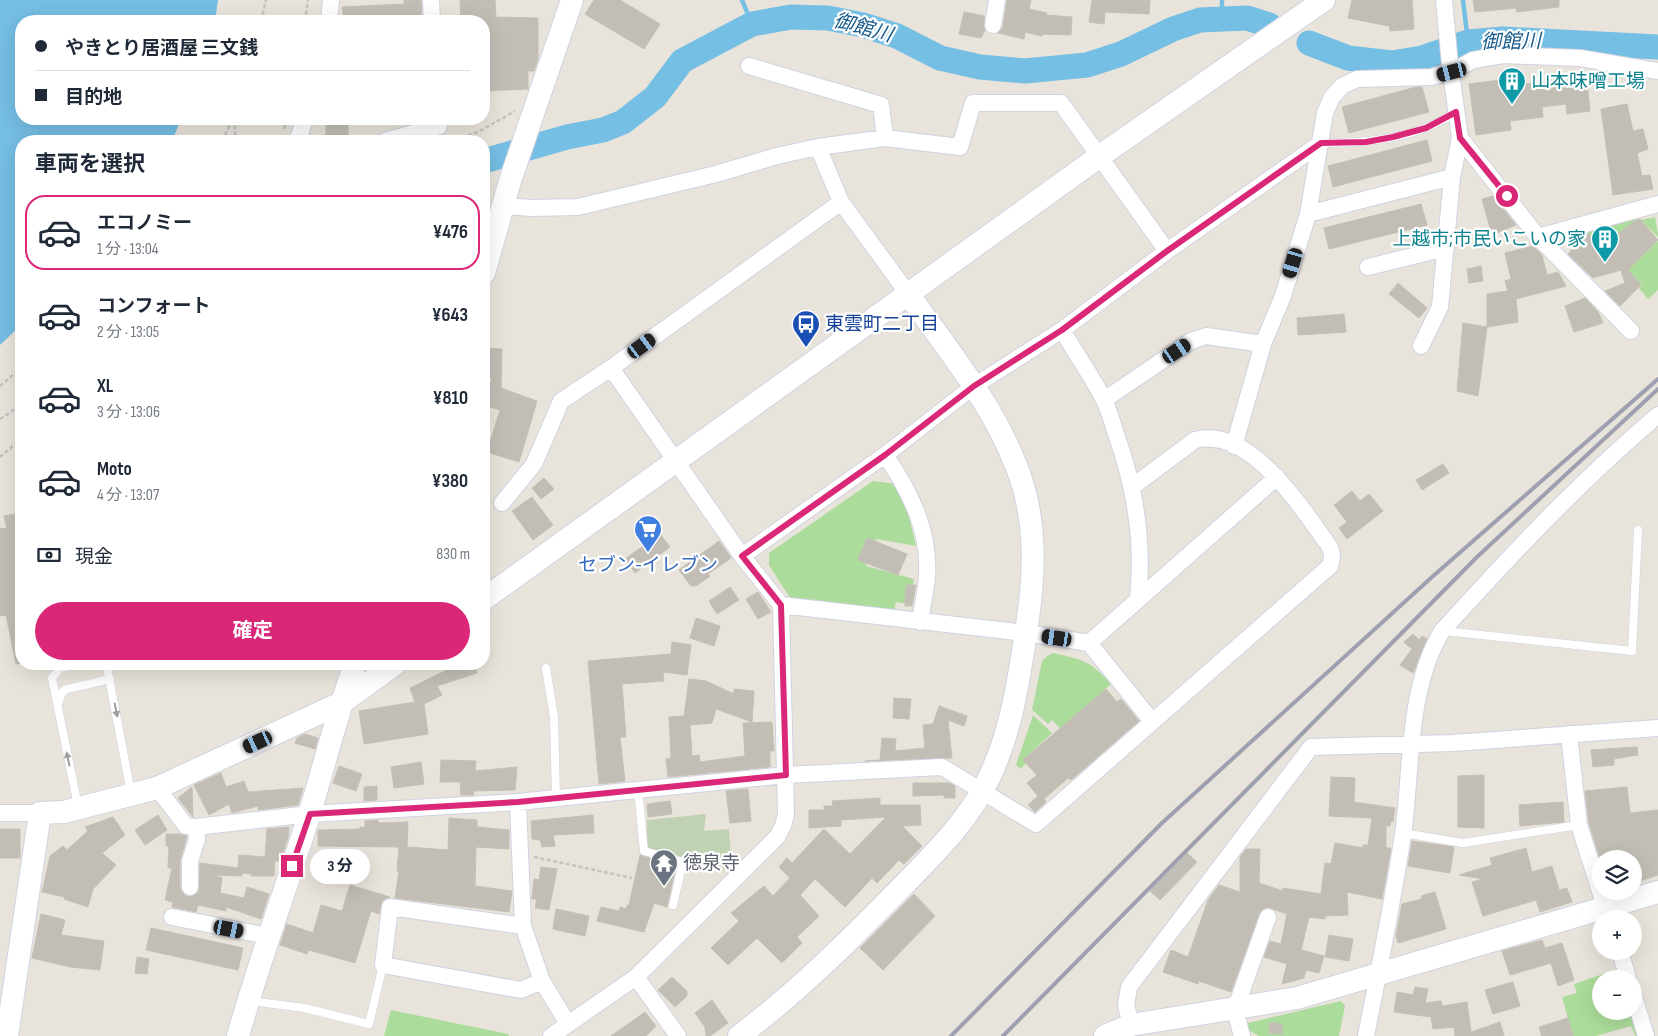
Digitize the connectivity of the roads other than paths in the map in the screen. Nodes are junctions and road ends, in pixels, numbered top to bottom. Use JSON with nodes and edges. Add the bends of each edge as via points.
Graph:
{"nodes":[{"id":1,"x":331,"y":0,"type":"edge"},
{"id":2,"x":431,"y":0,"type":"edge"},
{"id":3,"x":571,"y":0,"type":"edge"},
{"id":4,"x":997,"y":0,"type":"edge"},
{"id":5,"x":1324,"y":0,"type":"edge"},
{"id":6,"x":1444,"y":0,"type":"edge"},
{"id":7,"x":330,"y":15,"type":"edge"},
{"id":8,"x":432,"y":15,"type":"edge"},
{"id":9,"x":993,"y":25,"type":"dead end"},
{"id":10,"x":749,"y":66,"type":"dead end"},
{"id":11,"x":1451,"y":68,"type":"junction"},
{"id":12,"x":1658,"y":71,"type":"edge"},
{"id":13,"x":1456,"y":112,"type":"junction"},
{"id":14,"x":439,"y":125,"type":"edge"},
{"id":15,"x":407,"y":135,"type":"edge"},
{"id":16,"x":885,"y":138,"type":"junction"},
{"id":17,"x":1460,"y":138,"type":"junction"},
{"id":18,"x":1321,"y":143,"type":"junction"},
{"id":19,"x":818,"y":147,"type":"junction"},
{"id":20,"x":1100,"y":156,"type":"junction"},
{"id":21,"x":1452,"y":177,"type":"junction"},
{"id":22,"x":841,"y":202,"type":"junction"},
{"id":23,"x":1658,"y":204,"type":"edge"},
{"id":24,"x":503,"y":206,"type":"junction"},
{"id":25,"x":1308,"y":214,"type":"junction"},
{"id":26,"x":1538,"y":237,"type":"junction"},
{"id":27,"x":1446,"y":248,"type":"junction"},
{"id":28,"x":1167,"y":251,"type":"junction"},
{"id":29,"x":490,"y":252,"type":"edge"},
{"id":30,"x":1368,"y":268,"type":"dead end"},
{"id":31,"x":909,"y":295,"type":"junction"},
{"id":32,"x":1062,"y":330,"type":"junction"},
{"id":33,"x":1630,"y":331,"type":"dead end"},
{"id":34,"x":1263,"y":344,"type":"junction"},
{"id":35,"x":1421,"y":346,"type":"dead end"},
{"id":36,"x":611,"y":368,"type":"junction"},
{"id":37,"x":974,"y":386,"type":"junction"},
{"id":38,"x":1104,"y":400,"type":"junction"},
{"id":39,"x":1658,"y":415,"type":"edge"},
{"id":40,"x":1234,"y":446,"type":"junction"},
{"id":41,"x":885,"y":455,"type":"junction"},
{"id":42,"x":677,"y":460,"type":"junction"},
{"id":43,"x":1277,"y":477,"type":"junction"},
{"id":44,"x":1132,"y":487,"type":"junction"},
{"id":45,"x":502,"y":503,"type":"dead end"},
{"id":46,"x":1638,"y":530,"type":"dead end"},
{"id":47,"x":742,"y":556,"type":"junction"},
{"id":48,"x":490,"y":595,"type":"edge"},
{"id":49,"x":1138,"y":598,"type":"junction"},
{"id":50,"x":781,"y":605,"type":"junction"},
{"id":51,"x":920,"y":622,"type":"junction"},
{"id":52,"x":1442,"y":631,"type":"junction"},
{"id":53,"x":1026,"y":633,"type":"junction"},
{"id":54,"x":1089,"y":643,"type":"junction"},
{"id":55,"x":546,"y":668,"type":"dead end"},
{"id":56,"x":58,"y":670,"type":"edge"},
{"id":57,"x":108,"y":670,"type":"edge"},
{"id":58,"x":353,"y":670,"type":"edge"},
{"id":59,"x":386,"y":670,"type":"edge"},
{"id":60,"x":110,"y":680,"type":"junction"},
{"id":61,"x":341,"y":702,"type":"junction"},
{"id":62,"x":57,"y":706,"type":"junction"},
{"id":63,"x":1151,"y":720,"type":"junction"},
{"id":64,"x":1658,"y":728,"type":"edge"},
{"id":65,"x":1569,"y":734,"type":"junction"},
{"id":66,"x":1412,"y":744,"type":"junction"},
{"id":67,"x":786,"y":775,"type":"junction"},
{"id":68,"x":157,"y":788,"type":"junction"},
{"id":69,"x":638,"y":789,"type":"junction"},
{"id":70,"x":982,"y":791,"type":"junction"},
{"id":71,"x":132,"y":796,"type":"junction"},
{"id":72,"x":556,"y":798,"type":"junction"},
{"id":73,"x":518,"y":802,"type":"junction"},
{"id":74,"x":78,"y":807,"type":"junction"},
{"id":75,"x":0,"y":813,"type":"edge"},
{"id":76,"x":40,"y":813,"type":"junction"},
{"id":77,"x":310,"y":814,"type":"junction"},
{"id":78,"x":1579,"y":825,"type":"junction"},
{"id":79,"x":196,"y":827,"type":"junction"},
{"id":80,"x":1403,"y":834,"type":"junction"},
{"id":81,"x":190,"y":887,"type":"dead end"},
{"id":82,"x":1658,"y":892,"type":"edge"},
{"id":83,"x":673,"y":905,"type":"dead end"},
{"id":84,"x":1607,"y":910,"type":"edge"},
{"id":85,"x":1615,"y":910,"type":"edge"},
{"id":86,"x":1268,"y":917,"type":"dead end"},
{"id":87,"x":1592,"y":917,"type":"edge"},
{"id":88,"x":172,"y":918,"type":"dead end"},
{"id":89,"x":522,"y":926,"type":"junction"},
{"id":90,"x":268,"y":936,"type":"junction"},
{"id":91,"x":383,"y":965,"type":"junction"},
{"id":92,"x":1378,"y":976,"type":"junction"},
{"id":93,"x":636,"y":977,"type":"junction"},
{"id":94,"x":542,"y":981,"type":"junction"},
{"id":95,"x":248,"y":1001,"type":"junction"},
{"id":96,"x":1235,"y":1010,"type":"junction"},
{"id":97,"x":1641,"y":1020,"type":"edge"},
{"id":98,"x":568,"y":1024,"type":"junction"},
{"id":99,"x":1131,"y":1025,"type":"junction"},
{"id":100,"x":7,"y":1036,"type":"edge"},
{"id":101,"x":238,"y":1036,"type":"edge"},
{"id":102,"x":551,"y":1036,"type":"edge"},
{"id":103,"x":678,"y":1036,"type":"edge"},
{"id":104,"x":739,"y":1036,"type":"edge"},
{"id":105,"x":1106,"y":1036,"type":"edge"},
{"id":106,"x":1242,"y":1036,"type":"edge"},
{"id":107,"x":1366,"y":1036,"type":"edge"},
{"id":108,"x":1646,"y":1036,"type":"edge"}],
"edges":[{"from":1,"to":7,"type":"street"},
{"from":2,"to":8,"type":"street"},
{"from":3,"to":24,"type":"street"},
{"from":4,"to":9,"type":"street"},
{"from":5,"to":20,"type":"street"},
{"from":6,"to":11,"type":"street"},
{"from":10,"to":16,"type":"street","via":[[881,105]]},
{"from":11,"to":12,"type":"street","via":[[1502,55],[1580,58]]},
{"from":11,"to":13,"type":"street"},
{"from":11,"to":18,"type":"street","via":[[1431,77],[1357,80],[1342,86],[1332,97],[1325,113]]},
{"from":13,"to":17,"type":"street"},
{"from":13,"to":18,"type":"lane","via":[[1426,128],[1393,137],[1366,142]]},
{"from":14,"to":15,"type":"street"},
{"from":16,"to":19,"type":"street"},
{"from":16,"to":20,"type":"street","via":[[960,147],[973,104],[1061,103]]},
{"from":17,"to":21,"type":"street"},
{"from":17,"to":26,"type":"street"},
{"from":18,"to":25,"type":"street"},
{"from":18,"to":28,"type":"street"},
{"from":19,"to":22,"type":"street"},
{"from":19,"to":24,"type":"street","via":[[578,207]]},
{"from":20,"to":28,"type":"street"},
{"from":20,"to":31,"type":"street"},
{"from":21,"to":25,"type":"street"},
{"from":21,"to":27,"type":"street"},
{"from":22,"to":31,"type":"street"},
{"from":22,"to":36,"type":"street"},
{"from":23,"to":26,"type":"street"},
{"from":24,"to":29,"type":"street"},
{"from":25,"to":34,"type":"street","via":[[1283,296]]},
{"from":26,"to":33,"type":"street"},
{"from":27,"to":30,"type":"street"},
{"from":27,"to":35,"type":"street","via":[[1440,307]]},
{"from":28,"to":32,"type":"street"},
{"from":31,"to":37,"type":"street"},
{"from":31,"to":42,"type":"street"},
{"from":32,"to":37,"type":"street"},
{"from":32,"to":38,"type":"street"},
{"from":34,"to":38,"type":"street","via":[[1206,336],[1191,341]]},
{"from":34,"to":40,"type":"street"},
{"from":36,"to":42,"type":"street"},
{"from":36,"to":45,"type":"street","via":[[561,401],[534,464]]},
{"from":37,"to":41,"type":"street"},
{"from":37,"to":53,"type":"street","via":[[1018,469],[1031,524],[1033,582]]},
{"from":38,"to":44,"type":"street"},
{"from":39,"to":52,"type":"street","via":[[1519,547]]},
{"from":40,"to":43,"type":"street","via":[[1261,461]]},
{"from":40,"to":44,"type":"street","via":[[1208,437],[1195,440]]},
{"from":41,"to":47,"type":"street"},
{"from":41,"to":51,"type":"street","via":[[913,500],[926,549],[927,576]]},
{"from":42,"to":47,"type":"street"},
{"from":42,"to":48,"type":"street"},
{"from":43,"to":49,"type":"street"},
{"from":43,"to":63,"type":"street","via":[[1332,551],[1330,566]]},
{"from":44,"to":49,"type":"street","via":[[1140,540]]},
{"from":46,"to":52,"type":"lane","via":[[1632,651]]},
{"from":47,"to":50,"type":"street"},
{"from":49,"to":54,"type":"street"},
{"from":50,"to":51,"type":"street"},
{"from":50,"to":67,"type":"street"},
{"from":51,"to":53,"type":"street"},
{"from":52,"to":66,"type":"street","via":[[1433,645],[1423,676]]},
{"from":53,"to":54,"type":"street"},
{"from":53,"to":70,"type":"street","via":[[1014,707],[997,760]]},
{"from":54,"to":63,"type":"street"},
{"from":55,"to":72,"type":"lane","via":[[554,717]]},
{"from":56,"to":62,"type":"lane","via":[[52,678]]},
{"from":57,"to":60,"type":"lane"},
{"from":58,"to":61,"type":"street"},
{"from":59,"to":61,"type":"street"},
{"from":60,"to":62,"type":"lane","via":[[67,689],[62,692]]},
{"from":60,"to":71,"type":"lane","one_way":true},
{"from":61,"to":68,"type":"street"},
{"from":61,"to":77,"type":"street"},
{"from":74,"to":62,"type":"lane","one_way":true},
{"from":63,"to":70,"type":"street","via":[[1036,824]]},
{"from":64,"to":65,"type":"street"},
{"from":65,"to":66,"type":"street"},
{"from":65,"to":78,"type":"street"},
{"from":66,"to":80,"type":"street"},
{"from":66,"to":99,"type":"street","via":[[1311,747],[1129,987],[1126,1004]]},
{"from":67,"to":69,"type":"street"},
{"from":67,"to":70,"type":"street","via":[[942,767]]},
{"from":67,"to":93,"type":"street","via":[[786,814],[777,837]]},
{"from":68,"to":71,"type":"street"},
{"from":68,"to":79,"type":"street","via":[[186,826]]},
{"from":69,"to":72,"type":"street"},
{"from":69,"to":83,"type":"lane","via":[[644,851],[683,862]]},
{"from":70,"to":104,"type":"street","via":[[933,854],[843,947]]},
{"from":71,"to":74,"type":"street"},
{"from":72,"to":73,"type":"street"},
{"from":73,"to":77,"type":"street"},
{"from":73,"to":89,"type":"street"},
{"from":74,"to":76,"type":"street","via":[[64,812]]},
{"from":75,"to":76,"type":"street"},
{"from":76,"to":100,"type":"street"},
{"from":77,"to":79,"type":"street"},
{"from":77,"to":90,"type":"street"},
{"from":78,"to":80,"type":"lane","via":[[1463,843]]},
{"from":78,"to":84,"type":"street"},
{"from":79,"to":81,"type":"street","via":[[190,861]]},
{"from":80,"to":92,"type":"street"},
{"from":82,"to":85,"type":"street"},
{"from":86,"to":96,"type":"street"},
{"from":87,"to":92,"type":"street"},
{"from":88,"to":90,"type":"street"},
{"from":89,"to":91,"type":"street","via":[[390,907]]},
{"from":89,"to":94,"type":"street"},
{"from":90,"to":95,"type":"street"},
{"from":91,"to":94,"type":"street","via":[[521,990]]},
{"from":91,"to":95,"type":"lane","via":[[369,1024],[304,1008]]},
{"from":92,"to":96,"type":"street","via":[[1297,998]]},
{"from":92,"to":107,"type":"street"},
{"from":93,"to":98,"type":"street"},
{"from":93,"to":103,"type":"street"},
{"from":94,"to":98,"type":"street"},
{"from":95,"to":101,"type":"street"},
{"from":96,"to":99,"type":"street"},
{"from":96,"to":106,"type":"street"},
{"from":97,"to":108,"type":"street"},
{"from":98,"to":102,"type":"street"},
{"from":99,"to":105,"type":"street"}]}
